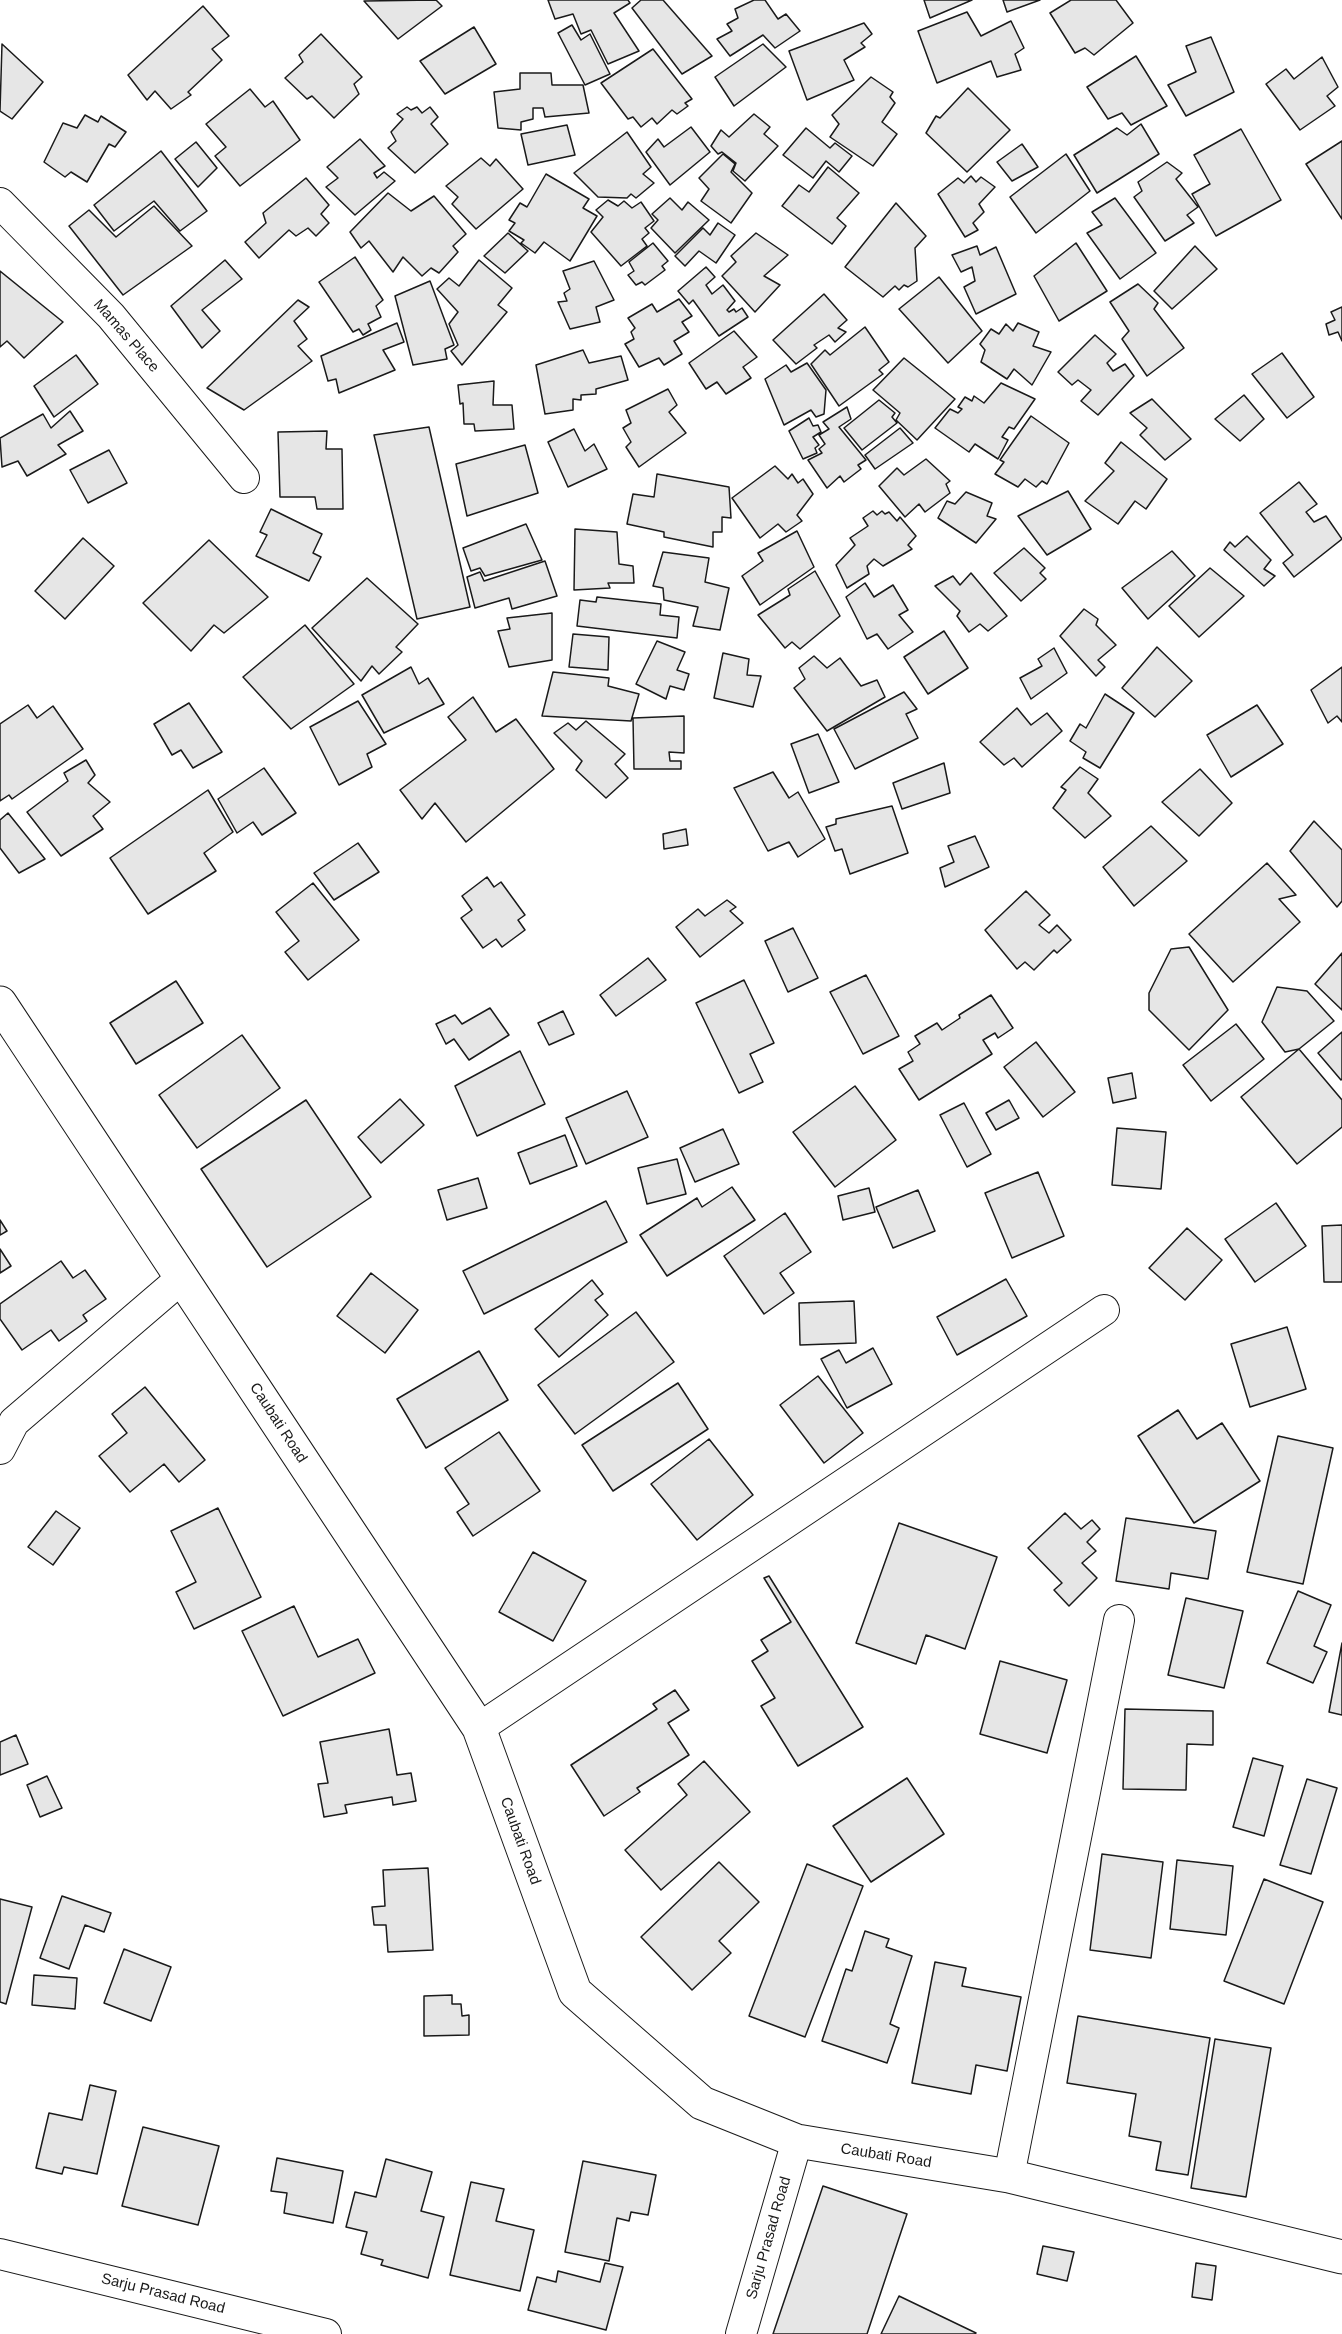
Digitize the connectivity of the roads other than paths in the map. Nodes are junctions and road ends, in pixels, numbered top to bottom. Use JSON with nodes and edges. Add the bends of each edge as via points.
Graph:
{"nodes":[{"id":1,"x":0,"y":203,"type":"edge"},
{"id":2,"x":244,"y":478,"type":"dead end"},
{"id":3,"x":0,"y":1003,"type":"edge"},
{"id":4,"x":182,"y":1278,"type":"junction"},
{"id":5,"x":1104,"y":1310,"type":"dead end"},
{"id":6,"x":0,"y":1449,"type":"edge"},
{"id":7,"x":1119,"y":1620,"type":"dead end"},
{"id":8,"x":479,"y":1728,"type":"junction"},
{"id":9,"x":796,"y":2141,"type":"junction"},
{"id":10,"x":1009,"y":2176,"type":"junction"},
{"id":11,"x":0,"y":2254,"type":"edge"},
{"id":12,"x":1342,"y":2257,"type":"edge"},
{"id":13,"x":326,"y":2334,"type":"edge"},
{"id":14,"x":741,"y":2334,"type":"edge"}],
"edges":[{"from":1,"to":2,"type":"street","name":"Mamas Place","via":[[111,316]]},
{"from":3,"to":4,"type":"street","name":"Caubati Road"},
{"from":4,"to":6,"type":"street","via":[[14,1422]]},
{"from":4,"to":8,"type":"street","name":"Caubati Road"},
{"from":5,"to":8,"type":"street"},
{"from":7,"to":10,"type":"street"},
{"from":8,"to":9,"type":"street","name":"Caubati Road","via":[[575,1992],[702,2103]]},
{"from":9,"to":10,"type":"street","name":"Caubati Road"},
{"from":9,"to":14,"type":"street","name":"Sarju Prasad Road"},
{"from":10,"to":12,"type":"street","name":"Caubati Road"},
{"from":11,"to":13,"type":"street","name":"Sarju Prasad Road"}]}
